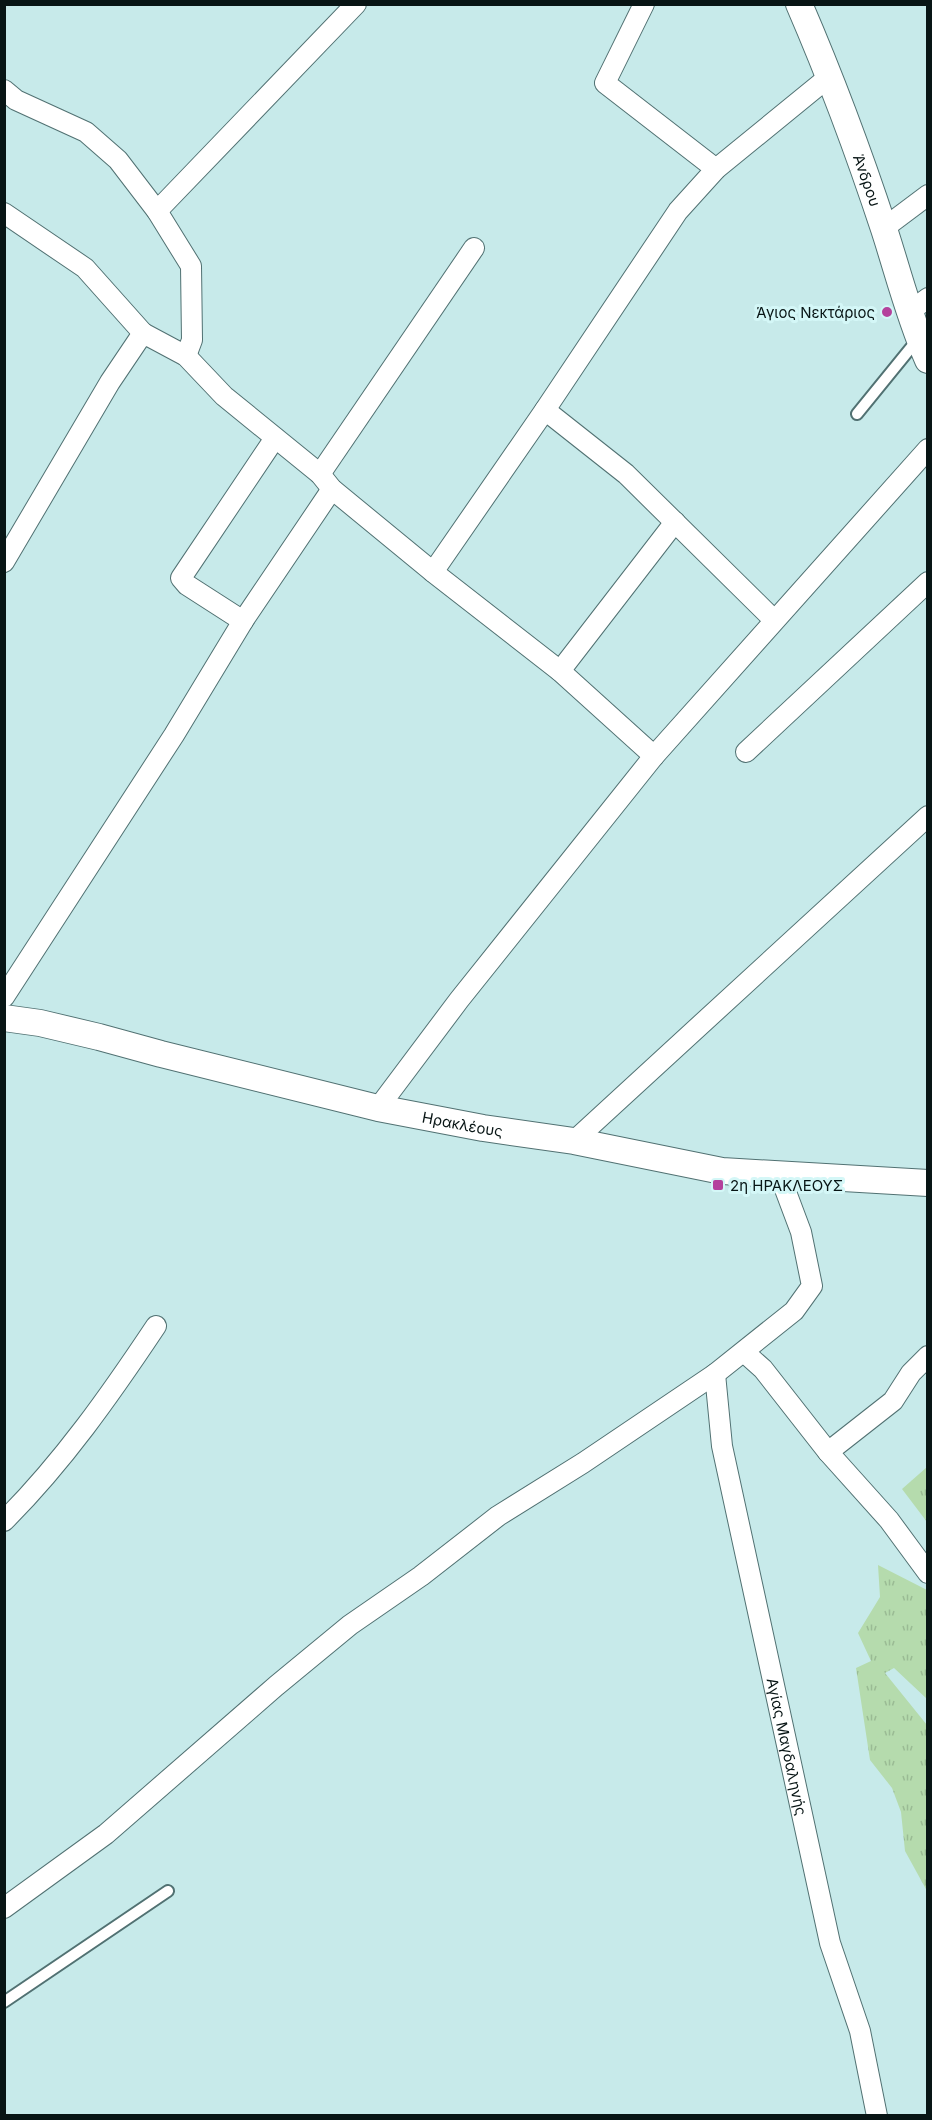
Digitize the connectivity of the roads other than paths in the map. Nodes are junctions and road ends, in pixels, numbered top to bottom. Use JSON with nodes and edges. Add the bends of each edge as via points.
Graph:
{"nodes":[{"id":1,"x":356,"y":4,"type":"edge"},
{"id":2,"x":644,"y":4,"type":"edge"},
{"id":3,"x":799,"y":4,"type":"edge"},
{"id":4,"x":830,"y":76,"type":"junction"},
{"id":5,"x":4,"y":90,"type":"edge"},
{"id":6,"x":716,"y":169,"type":"junction"},
{"id":7,"x":927,"y":195,"type":"edge"},
{"id":8,"x":157,"y":211,"type":"junction"},
{"id":9,"x":4,"y":213,"type":"edge"},
{"id":10,"x":884,"y":228,"type":"junction"},
{"id":11,"x":474,"y":248,"type":"dead end"},
{"id":12,"x":918,"y":305,"type":"edge"},
{"id":13,"x":143,"y":333,"type":"junction"},
{"id":14,"x":923,"y":349,"type":"edge"},
{"id":15,"x":186,"y":356,"type":"junction"},
{"id":16,"x":545,"y":410,"type":"junction"},
{"id":17,"x":857,"y":414,"type":"dead end"},
{"id":18,"x":275,"y":438,"type":"junction"},
{"id":19,"x":927,"y":449,"type":"edge"},
{"id":20,"x":326,"y":482,"type":"junction"},
{"id":21,"x":675,"y":522,"type":"junction"},
{"id":22,"x":11,"y":536,"type":"edge"},
{"id":23,"x":4,"y":562,"type":"edge"},
{"id":24,"x":433,"y":572,"type":"junction"},
{"id":25,"x":927,"y":582,"type":"edge"},
{"id":26,"x":774,"y":620,"type":"junction"},
{"id":27,"x":243,"y":621,"type":"junction"},
{"id":28,"x":560,"y":671,"type":"junction"},
{"id":29,"x":746,"y":752,"type":"dead end"},
{"id":30,"x":654,"y":756,"type":"junction"},
{"id":31,"x":927,"y":816,"type":"edge"},
{"id":32,"x":4,"y":996,"type":"edge"},
{"id":33,"x":4,"y":1018,"type":"edge"},
{"id":34,"x":378,"y":1108,"type":"junction"},
{"id":35,"x":574,"y":1141,"type":"junction"},
{"id":36,"x":780,"y":1176,"type":"junction"},
{"id":37,"x":927,"y":1184,"type":"edge"},
{"id":38,"x":156,"y":1326,"type":"dead end"},
{"id":39,"x":744,"y":1353,"type":"junction"},
{"id":40,"x":927,"y":1356,"type":"edge"},
{"id":41,"x":715,"y":1374,"type":"junction"},
{"id":42,"x":828,"y":1452,"type":"junction"},
{"id":43,"x":4,"y":1521,"type":"edge"},
{"id":44,"x":927,"y":1573,"type":"edge"},
{"id":45,"x":168,"y":1891,"type":"dead end"},
{"id":46,"x":4,"y":1908,"type":"edge"},
{"id":47,"x":4,"y":2002,"type":"edge"},
{"id":48,"x":877,"y":2115,"type":"edge"}],
"edges":[{"from":1,"to":8,"type":"street"},
{"from":2,"to":6,"type":"street","via":[[605,83]]},
{"from":3,"to":4,"type":"street","name":"Άνδρου"},
{"from":4,"to":6,"type":"street"},
{"from":4,"to":10,"type":"street","name":"Άνδρου"},
{"from":5,"to":8,"type":"street","via":[[16,100],[86,132],[118,160]]},
{"from":6,"to":16,"type":"street","via":[[678,211]]},
{"from":7,"to":10,"type":"street"},
{"from":8,"to":15,"type":"street","via":[[190,266],[192,340]]},
{"from":9,"to":13,"type":"street","via":[[86,268]]},
{"from":10,"to":12,"type":"street","name":"Άνδρου"},
{"from":11,"to":20,"type":"street"},
{"from":12,"to":14,"type":"street","name":"Άνδρου"},
{"from":13,"to":15,"type":"street"},
{"from":13,"to":22,"type":"street"},
{"from":14,"to":17,"type":"lane"},
{"from":15,"to":18,"type":"street","via":[[224,396]]},
{"from":16,"to":21,"type":"street","via":[[626,474]]},
{"from":16,"to":24,"type":"street"},
{"from":18,"to":20,"type":"street"},
{"from":18,"to":27,"type":"street","via":[[181,578]]},
{"from":19,"to":26,"type":"street"},
{"from":20,"to":24,"type":"street"},
{"from":20,"to":27,"type":"street"},
{"from":21,"to":26,"type":"street"},
{"from":21,"to":28,"type":"street"},
{"from":22,"to":23,"type":"street"},
{"from":24,"to":28,"type":"street"},
{"from":25,"to":29,"type":"street"},
{"from":26,"to":30,"type":"street"},
{"from":27,"to":32,"type":"street","via":[[174,735]]},
{"from":28,"to":30,"type":"street"},
{"from":30,"to":34,"type":"street"},
{"from":31,"to":35,"type":"street"},
{"from":33,"to":34,"type":"street","name":"Ηρακλέους","via":[[99,1036]]},
{"from":34,"to":35,"type":"street","name":"Ηρακλέους"},
{"from":35,"to":36,"type":"street","name":"Ηρακλέους","via":[[722,1172]]},
{"from":36,"to":37,"type":"street","name":"Ηρακλέους"},
{"from":36,"to":39,"type":"street","via":[[801,1232],[812,1286],[794,1311]]},
{"from":38,"to":43,"type":"street","via":[[71,1448]]},
{"from":39,"to":41,"type":"street"},
{"from":39,"to":42,"type":"street","via":[[764,1369]]},
{"from":40,"to":42,"type":"street","via":[[893,1401]]},
{"from":41,"to":46,"type":"street","via":[[498,1516],[350,1626],[106,1834]]},
{"from":41,"to":48,"type":"street","name":"Αγίας Μαγδαληνής","via":[[722,1446],[830,1943],[860,2031]]},
{"from":42,"to":44,"type":"street","via":[[889,1520]]},
{"from":45,"to":47,"type":"lane"}]}
